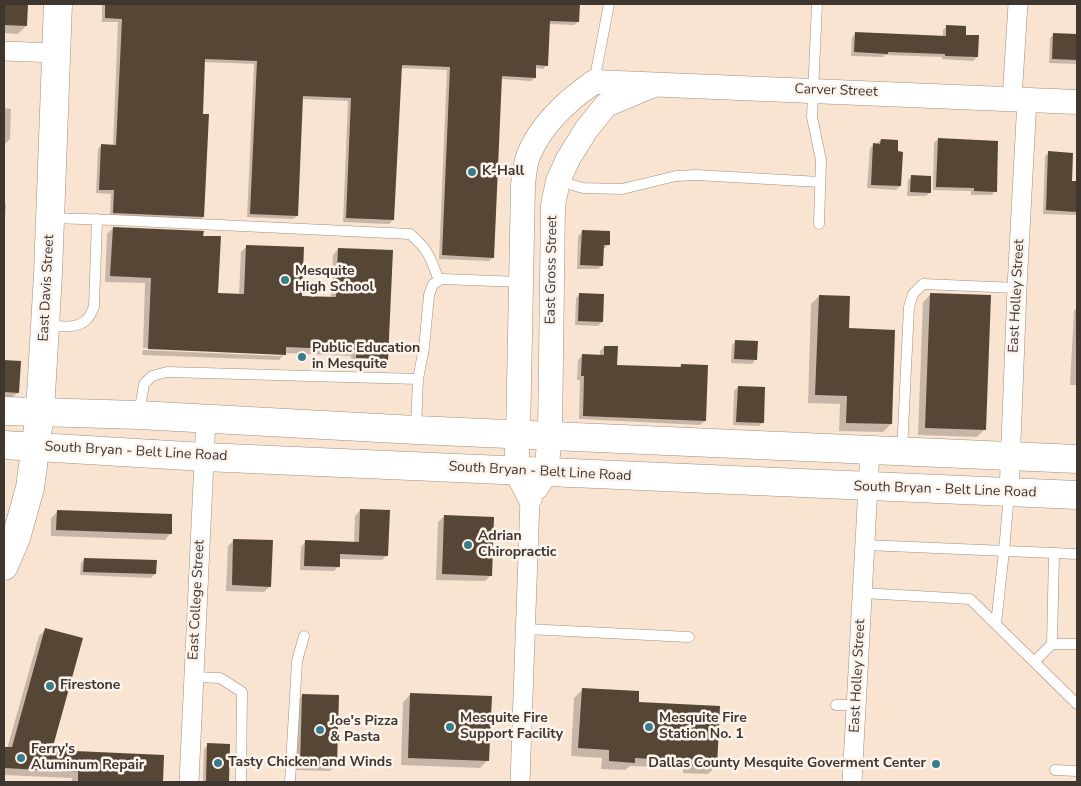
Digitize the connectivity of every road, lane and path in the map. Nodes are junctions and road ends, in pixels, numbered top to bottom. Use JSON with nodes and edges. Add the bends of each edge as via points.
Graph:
{"nodes":[{"id":1,"x":58,"y":4,"type":"edge"},
{"id":2,"x":609,"y":4,"type":"edge"},
{"id":3,"x":817,"y":4,"type":"edge"},
{"id":4,"x":1018,"y":4,"type":"edge"},
{"id":5,"x":4,"y":51,"type":"edge"},
{"id":6,"x":55,"y":53,"type":"junction"},
{"id":7,"x":594,"y":82,"type":"junction"},
{"id":8,"x":655,"y":84,"type":"junction"},
{"id":9,"x":813,"y":90,"type":"junction"},
{"id":10,"x":1020,"y":99,"type":"junction"},
{"id":11,"x":1077,"y":102,"type":"edge"},
{"id":12,"x":558,"y":181,"type":"junction"},
{"id":13,"x":820,"y":182,"type":"junction"},
{"id":14,"x":50,"y":218,"type":"junction"},
{"id":15,"x":97,"y":219,"type":"junction"},
{"id":16,"x":819,"y":224,"type":"dead end"},
{"id":17,"x":438,"y":281,"type":"junction"},
{"id":18,"x":521,"y":282,"type":"junction"},
{"id":19,"x":1017,"y":288,"type":"junction"},
{"id":20,"x":45,"y":325,"type":"junction"},
{"id":21,"x":418,"y":379,"type":"junction"},
{"id":22,"x":4,"y":411,"type":"edge"},
{"id":23,"x":40,"y":412,"type":"junction"},
{"id":24,"x":139,"y":415,"type":"junction"},
{"id":25,"x":206,"y":418,"type":"junction"},
{"id":26,"x":416,"y":430,"type":"junction"},
{"id":27,"x":518,"y":435,"type":"junction"},
{"id":28,"x":550,"y":436,"type":"junction"},
{"id":29,"x":692,"y":442,"type":"junction"},
{"id":30,"x":4,"y":445,"type":"edge"},
{"id":31,"x":36,"y":446,"type":"junction"},
{"id":32,"x":870,"y":450,"type":"junction"},
{"id":33,"x":902,"y":452,"type":"junction"},
{"id":34,"x":1011,"y":456,"type":"junction"},
{"id":35,"x":204,"y":457,"type":"junction"},
{"id":36,"x":1077,"y":459,"type":"edge"},
{"id":37,"x":516,"y":471,"type":"junction"},
{"id":38,"x":546,"y":472,"type":"junction"},
{"id":39,"x":690,"y":478,"type":"junction"},
{"id":40,"x":868,"y":486,"type":"junction"},
{"id":41,"x":1009,"y":492,"type":"junction"},
{"id":42,"x":1077,"y":495,"type":"edge"},
{"id":43,"x":530,"y":498,"type":"junction"},
{"id":44,"x":865,"y":545,"type":"junction"},
{"id":45,"x":1004,"y":551,"type":"junction"},
{"id":46,"x":1054,"y":553,"type":"junction"},
{"id":47,"x":1077,"y":554,"type":"edge"},
{"id":48,"x":4,"y":566,"type":"edge"},
{"id":49,"x":862,"y":593,"type":"junction"},
{"id":50,"x":996,"y":624,"type":"junction"},
{"id":51,"x":526,"y":629,"type":"junction"},
{"id":52,"x":304,"y":636,"type":"dead end"},
{"id":53,"x":689,"y":637,"type":"dead end"},
{"id":54,"x":1052,"y":644,"type":"junction"},
{"id":55,"x":1077,"y":644,"type":"edge"},
{"id":56,"x":1034,"y":662,"type":"junction"},
{"id":57,"x":194,"y":677,"type":"junction"},
{"id":58,"x":1077,"y":704,"type":"edge"},
{"id":59,"x":836,"y":705,"type":"dead end"},
{"id":60,"x":856,"y":705,"type":"junction"},
{"id":61,"x":1055,"y":770,"type":"dead end"},
{"id":62,"x":1077,"y":771,"type":"edge"},
{"id":63,"x":189,"y":782,"type":"edge"},
{"id":64,"x":241,"y":782,"type":"edge"},
{"id":65,"x":290,"y":782,"type":"edge"},
{"id":66,"x":520,"y":782,"type":"edge"},
{"id":67,"x":852,"y":782,"type":"edge"}],
"edges":[{"from":1,"to":6,"type":"main road","name":"East Davis Street"},
{"from":2,"to":7,"type":"lane"},
{"from":3,"to":9,"type":"lane"},
{"from":4,"to":10,"type":"street","name":"East Holley Street"},
{"from":5,"to":6,"type":"street"},
{"from":6,"to":14,"type":"main road","name":"East Davis Street"},
{"from":7,"to":8,"type":"street","name":"Carver Street"},
{"from":7,"to":18,"type":"street","via":[[565,104],[543,129],[528,155],[523,185]]},
{"from":8,"to":9,"type":"street","name":"Carver Street"},
{"from":8,"to":12,"type":"street","name":"East Gross Street","via":[[606,105],[586,130]]},
{"from":9,"to":10,"type":"street","name":"Carver Street"},
{"from":9,"to":13,"type":"lane","via":[[812,117],[820,160]]},
{"from":10,"to":11,"type":"street","name":"Carver Street"},
{"from":10,"to":19,"type":"street","name":"East Holley Street"},
{"from":12,"to":13,"type":"lane","via":[[583,188],[622,190],[676,176],[696,175]]},
{"from":12,"to":28,"type":"street","name":"East Gross Street","via":[[553,205]]},
{"from":13,"to":16,"type":"lane"},
{"from":14,"to":15,"type":"lane"},
{"from":14,"to":20,"type":"main road","name":"East Davis Street"},
{"from":15,"to":17,"type":"lane","via":[[410,234],[429,254]]},
{"from":15,"to":20,"type":"lane","via":[[94,307],[81,324],[66,327]]},
{"from":17,"to":18,"type":"lane"},
{"from":17,"to":21,"type":"lane","via":[[433,284],[429,295]]},
{"from":18,"to":27,"type":"street"},
{"from":19,"to":33,"type":"lane","via":[[923,284],[912,294]]},
{"from":19,"to":34,"type":"street","name":"East Holley Street"},
{"from":20,"to":23,"type":"main road","name":"East Davis Street"},
{"from":21,"to":24,"type":"lane","via":[[167,372],[152,376],[144,384]]},
{"from":21,"to":26,"type":"lane"},
{"from":22,"to":23,"type":"main road"},
{"from":23,"to":24,"type":"main road"},
{"from":23,"to":31,"type":"main road","name":"East Davis Street"},
{"from":24,"to":25,"type":"main road"},
{"from":25,"to":26,"type":"main road"},
{"from":25,"to":35,"type":"street","name":"East College Street"},
{"from":26,"to":27,"type":"main road"},
{"from":27,"to":28,"type":"main road"},
{"from":27,"to":37,"type":"street"},
{"from":28,"to":29,"type":"main road"},
{"from":28,"to":38,"type":"street","name":"East Gross Street"},
{"from":29,"to":32,"type":"main road"},
{"from":29,"to":39,"type":"main road"},
{"from":30,"to":31,"type":"main road","name":"South Bryan - Belt Line Road"},
{"from":31,"to":35,"type":"main road","name":"South Bryan - Belt Line Road"},
{"from":31,"to":48,"type":"main road","name":"East Davis Street","via":[[30,488],[16,538]]},
{"from":32,"to":33,"type":"main road"},
{"from":32,"to":40,"type":"street","name":"East Holley Street"},
{"from":33,"to":34,"type":"main road"},
{"from":34,"to":36,"type":"main road"},
{"from":34,"to":41,"type":"street","name":"East Holley Street"},
{"from":35,"to":37,"type":"main road","name":"South Bryan - Belt Line Road"},
{"from":35,"to":57,"type":"street","name":"East College Street"},
{"from":37,"to":38,"type":"main road","name":"South Bryan - Belt Line Road"},
{"from":37,"to":43,"type":"street","name":"East Gross Street"},
{"from":38,"to":39,"type":"main road","name":"South Bryan - Belt Line Road"},
{"from":38,"to":43,"type":"street","name":"East Gross Street"},
{"from":39,"to":40,"type":"main road","name":"South Bryan - Belt Line Road"},
{"from":40,"to":41,"type":"main road","name":"South Bryan - Belt Line Road"},
{"from":40,"to":44,"type":"street","name":"East Holley Street"},
{"from":41,"to":42,"type":"main road","name":"South Bryan - Belt Line Road"},
{"from":41,"to":45,"type":"lane"},
{"from":43,"to":51,"type":"street","name":"East Gross Street"},
{"from":44,"to":45,"type":"lane"},
{"from":44,"to":49,"type":"street","name":"East Holley Street"},
{"from":45,"to":46,"type":"lane"},
{"from":45,"to":50,"type":"lane"},
{"from":46,"to":47,"type":"lane"},
{"from":46,"to":54,"type":"lane"},
{"from":49,"to":50,"type":"lane","via":[[970,599]]},
{"from":49,"to":60,"type":"street","name":"East Holley Street"},
{"from":50,"to":56,"type":"lane"},
{"from":51,"to":53,"type":"lane"},
{"from":51,"to":66,"type":"street","name":"East Gross Street"},
{"from":52,"to":65,"type":"lane","via":[[296,661]]},
{"from":54,"to":55,"type":"lane"},
{"from":54,"to":56,"type":"lane"},
{"from":56,"to":58,"type":"lane"},
{"from":57,"to":63,"type":"street","name":"East College Street"},
{"from":57,"to":64,"type":"lane","via":[[220,678],[242,692]]},
{"from":59,"to":60,"type":"lane"},
{"from":60,"to":67,"type":"street","name":"East Holley Street"},
{"from":61,"to":62,"type":"lane"}]}
